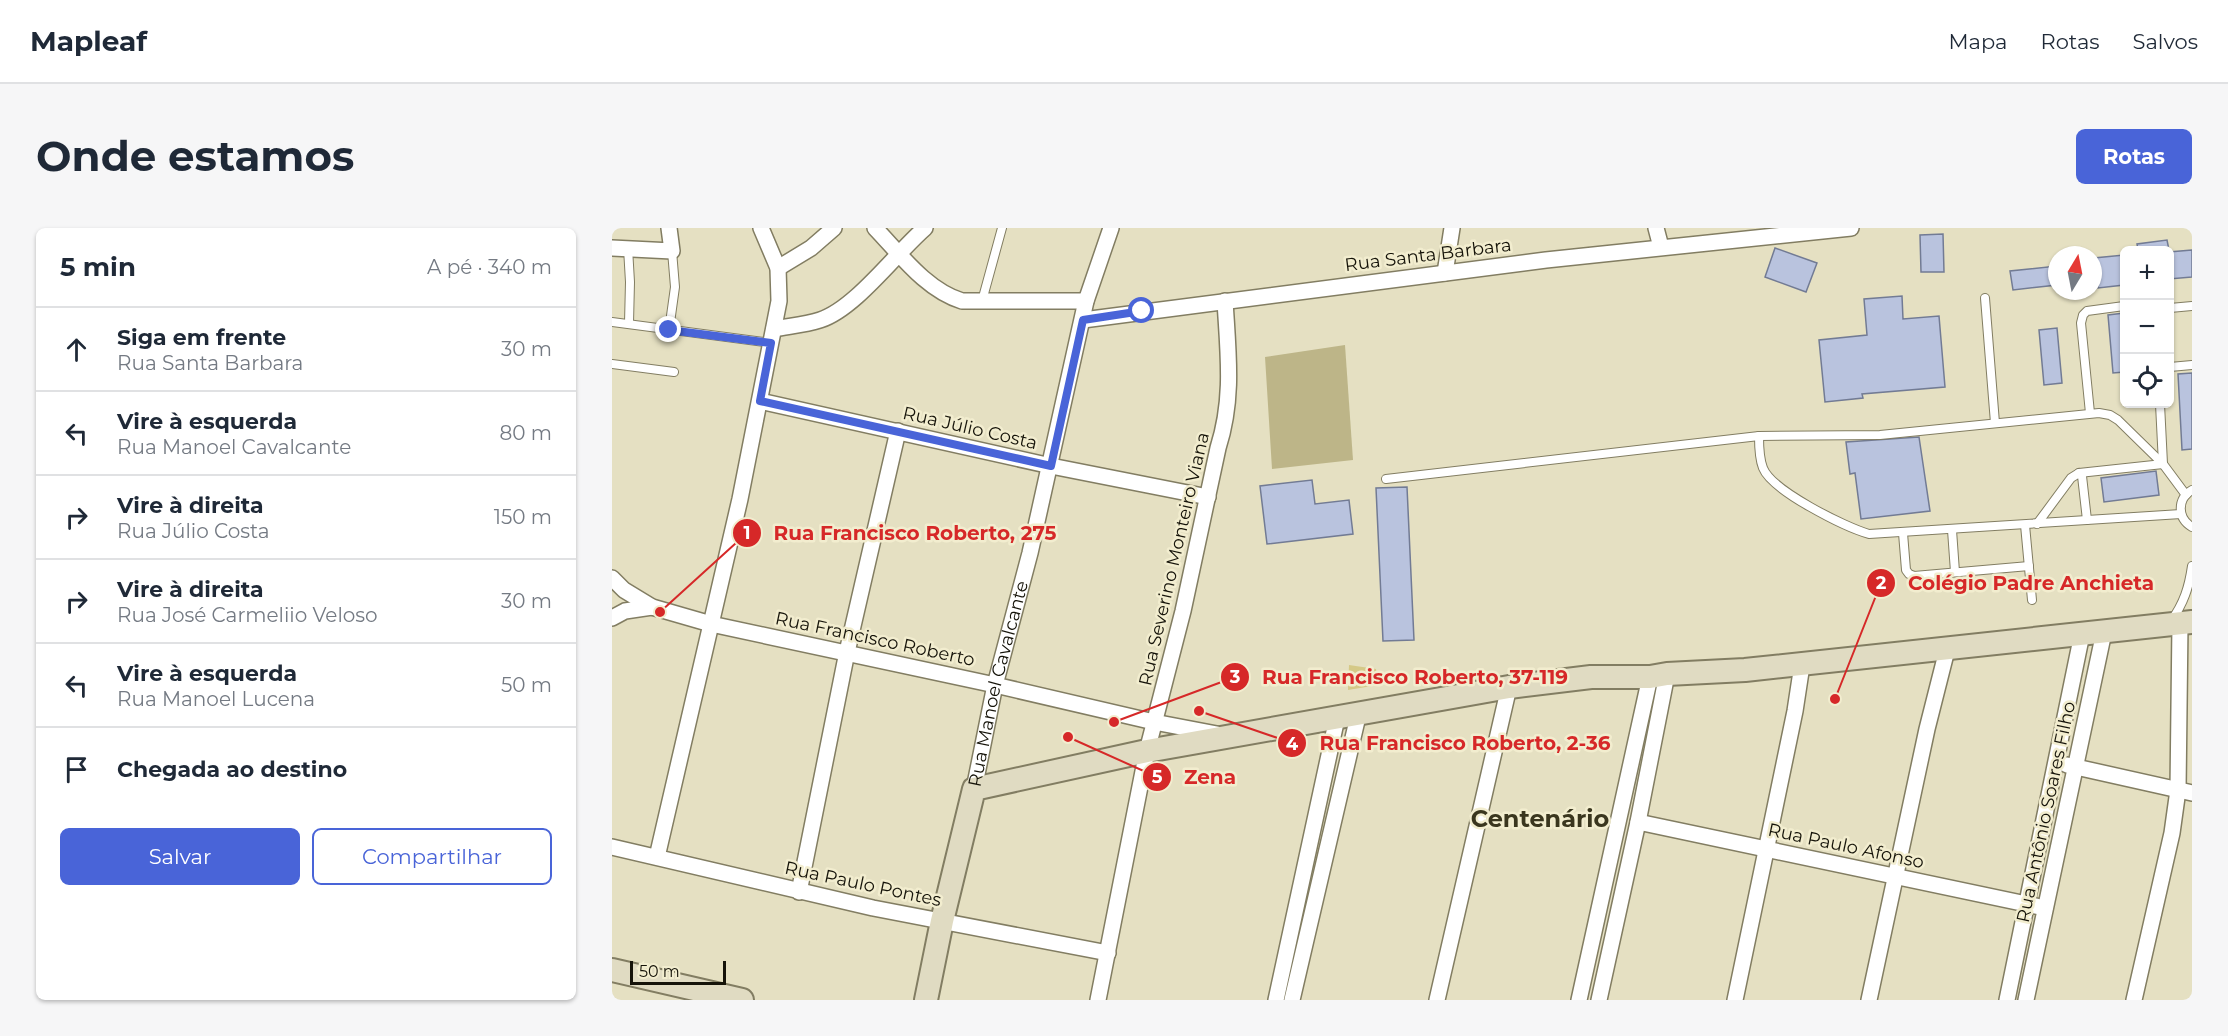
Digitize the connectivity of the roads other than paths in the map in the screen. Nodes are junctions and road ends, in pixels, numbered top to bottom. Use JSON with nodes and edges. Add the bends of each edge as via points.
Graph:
{"nodes":[{"id":1,"x":669,"y":228,"type":"edge"},
{"id":2,"x":761,"y":228,"type":"edge"},
{"id":3,"x":834,"y":228,"type":"edge"},
{"id":4,"x":875,"y":228,"type":"edge"},
{"id":5,"x":925,"y":228,"type":"edge"},
{"id":6,"x":1002,"y":228,"type":"edge"},
{"id":7,"x":1111,"y":228,"type":"edge"},
{"id":8,"x":1452,"y":228,"type":"edge"},
{"id":9,"x":1656,"y":228,"type":"edge"},
{"id":10,"x":1851,"y":228,"type":"edge"},
{"id":11,"x":1721,"y":235,"type":"edge"},
{"id":12,"x":1661,"y":247,"type":"junction"},
{"id":13,"x":612,"y":248,"type":"edge"},
{"id":14,"x":628,"y":248,"type":"junction"},
{"id":15,"x":672,"y":251,"type":"junction"},
{"id":16,"x":899,"y":253,"type":"junction"},
{"id":17,"x":778,"y":268,"type":"junction"},
{"id":18,"x":1445,"y":273,"type":"junction"},
{"id":19,"x":1985,"y":298,"type":"dead end"},
{"id":20,"x":982,"y":301,"type":"junction"},
{"id":21,"x":1086,"y":301,"type":"junction"},
{"id":22,"x":1225,"y":301,"type":"junction"},
{"id":23,"x":2192,"y":306,"type":"edge"},
{"id":24,"x":2120,"y":307,"type":"edge"},
{"id":25,"x":2174,"y":308,"type":"edge"},
{"id":26,"x":1083,"y":320,"type":"junction"},
{"id":27,"x":612,"y":322,"type":"edge"},
{"id":28,"x":629,"y":323,"type":"junction"},
{"id":29,"x":669,"y":330,"type":"junction"},
{"id":30,"x":773,"y":336,"type":"junction"},
{"id":31,"x":612,"y":364,"type":"edge"},
{"id":32,"x":2192,"y":365,"type":"edge"},
{"id":33,"x":2174,"y":367,"type":"edge"},
{"id":34,"x":674,"y":372,"type":"dead end"},
{"id":35,"x":760,"y":401,"type":"junction"},
{"id":36,"x":2160,"y":408,"type":"edge"},
{"id":37,"x":2090,"y":413,"type":"junction"},
{"id":38,"x":1995,"y":423,"type":"junction"},
{"id":39,"x":898,"y":431,"type":"junction"},
{"id":40,"x":1759,"y":436,"type":"junction"},
{"id":41,"x":2163,"y":464,"type":"junction"},
{"id":42,"x":1051,"y":466,"type":"junction"},
{"id":43,"x":2079,"y":473,"type":"junction"},
{"id":44,"x":1386,"y":479,"type":"dead end"},
{"id":45,"x":2189,"y":493,"type":"edge"},
{"id":46,"x":1208,"y":497,"type":"junction"},
{"id":47,"x":2181,"y":514,"type":"junction"},
{"id":48,"x":2086,"y":520,"type":"junction"},
{"id":49,"x":2037,"y":524,"type":"junction"},
{"id":50,"x":2025,"y":525,"type":"junction"},
{"id":51,"x":2192,"y":527,"type":"edge"},
{"id":52,"x":1952,"y":530,"type":"junction"},
{"id":53,"x":1904,"y":533,"type":"junction"},
{"id":54,"x":2029,"y":566,"type":"junction"},
{"id":55,"x":2192,"y":566,"type":"edge"},
{"id":56,"x":1955,"y":572,"type":"junction"},
{"id":57,"x":612,"y":578,"type":"edge"},
{"id":58,"x":2032,"y":600,"type":"dead end"},
{"id":59,"x":652,"y":607,"type":"junction"},
{"id":60,"x":612,"y":618,"type":"edge"},
{"id":61,"x":2180,"y":623,"type":"edge"},
{"id":62,"x":711,"y":624,"type":"junction"},
{"id":63,"x":2093,"y":633,"type":"junction"},
{"id":64,"x":1947,"y":650,"type":"junction"},
{"id":65,"x":847,"y":652,"type":"junction"},
{"id":66,"x":1802,"y":665,"type":"junction"},
{"id":67,"x":1659,"y":675,"type":"junction"},
{"id":68,"x":995,"y":685,"type":"junction"},
{"id":69,"x":1509,"y":687,"type":"junction"},
{"id":70,"x":1359,"y":712,"type":"junction"},
{"id":71,"x":1337,"y":718,"type":"junction"},
{"id":72,"x":1154,"y":722,"type":"junction"},
{"id":73,"x":1232,"y":737,"type":"junction"},
{"id":74,"x":1147,"y":751,"type":"junction"},
{"id":75,"x":2056,"y":762,"type":"junction"},
{"id":76,"x":2076,"y":767,"type":"junction"},
{"id":77,"x":974,"y":789,"type":"junction"},
{"id":78,"x":2185,"y":791,"type":"edge"},
{"id":79,"x":1638,"y":822,"type":"junction"},
{"id":80,"x":612,"y":847,"type":"edge"},
{"id":81,"x":1766,"y":849,"type":"junction"},
{"id":82,"x":657,"y":857,"type":"junction"},
{"id":83,"x":1896,"y":877,"type":"junction"},
{"id":84,"x":799,"y":892,"type":"junction"},
{"id":85,"x":2026,"y":904,"type":"junction"},
{"id":86,"x":2045,"y":908,"type":"junction"},
{"id":87,"x":942,"y":921,"type":"junction"},
{"id":88,"x":1108,"y":953,"type":"junction"},
{"id":89,"x":612,"y":970,"type":"edge"},
{"id":90,"x":742,"y":1000,"type":"edge"},
{"id":91,"x":926,"y":1000,"type":"edge"},
{"id":92,"x":1098,"y":1000,"type":"edge"},
{"id":93,"x":1276,"y":1000,"type":"edge"},
{"id":94,"x":1292,"y":1000,"type":"edge"},
{"id":95,"x":1437,"y":1000,"type":"edge"},
{"id":96,"x":1579,"y":1000,"type":"edge"},
{"id":97,"x":1599,"y":1000,"type":"edge"},
{"id":98,"x":1735,"y":1000,"type":"edge"},
{"id":99,"x":1869,"y":1000,"type":"edge"},
{"id":100,"x":2007,"y":1000,"type":"edge"},
{"id":101,"x":2026,"y":1000,"type":"edge"},
{"id":102,"x":2134,"y":1000,"type":"edge"}],
"edges":[{"from":1,"to":15,"type":"street"},
{"from":2,"to":17,"type":"street"},
{"from":3,"to":17,"type":"street"},
{"from":4,"to":16,"type":"street"},
{"from":5,"to":16,"type":"street"},
{"from":6,"to":20,"type":"lane"},
{"from":7,"to":21,"type":"street","name":"Rua Manoel Cavalcante"},
{"from":8,"to":18,"type":"street"},
{"from":9,"to":12,"type":"street"},
{"from":10,"to":11,"type":"street","name":"Rua Santa Barbara"},
{"from":11,"to":12,"type":"street","name":"Rua Santa Barbara"},
{"from":12,"to":18,"type":"street","name":"Rua Santa Barbara"},
{"from":13,"to":14,"type":"street"},
{"from":14,"to":15,"type":"street"},
{"from":14,"to":28,"type":"lane"},
{"from":15,"to":29,"type":"lane","via":[[675,287]]},
{"from":16,"to":20,"type":"street","via":[[951,298]]},
{"from":16,"to":30,"type":"street","via":[[858,295],[835,312]]},
{"from":17,"to":30,"type":"street","via":[[779,301]]},
{"from":18,"to":22,"type":"street","name":"Rua Santa Barbara"},
{"from":19,"to":38,"type":"lane"},
{"from":20,"to":21,"type":"street"},
{"from":21,"to":26,"type":"street","name":"Rua Manoel Cavalcante"},
{"from":22,"to":26,"type":"street","name":"Rua Santa Barbara"},
{"from":22,"to":46,"type":"street","name":"Rua Severino Monteiro Viana","via":[[1230,391]]},
{"from":23,"to":25,"type":"lane"},
{"from":24,"to":37,"type":"lane","via":[[2087,311],[2081,322]]},
{"from":26,"to":42,"type":"street","name":"Rua Manoel Cavalcante"},
{"from":27,"to":28,"type":"lane"},
{"from":28,"to":29,"type":"lane"},
{"from":29,"to":30,"type":"lane"},
{"from":30,"to":35,"type":"street"},
{"from":31,"to":34,"type":"lane"},
{"from":32,"to":33,"type":"lane"},
{"from":35,"to":39,"type":"street","name":"Rua Júlio Costa"},
{"from":35,"to":62,"type":"street"},
{"from":36,"to":41,"type":"lane"},
{"from":37,"to":38,"type":"lane"},
{"from":37,"to":41,"type":"lane","via":[[2105,413],[2118,420]]},
{"from":38,"to":40,"type":"lane","via":[[1880,435]]},
{"from":39,"to":42,"type":"street","name":"Rua Júlio Costa"},
{"from":39,"to":65,"type":"street"},
{"from":40,"to":44,"type":"lane"},
{"from":40,"to":53,"type":"lane","via":[[1763,470],[1798,500],[1869,534]]},
{"from":41,"to":43,"type":"lane"},
{"from":41,"to":45,"type":"lane"},
{"from":42,"to":46,"type":"street","name":"Rua Júlio Costa"},
{"from":42,"to":68,"type":"street","name":"Rua Manoel Cavalcante"},
{"from":43,"to":48,"type":"lane"},
{"from":43,"to":49,"type":"lane"},
{"from":45,"to":47,"type":"lane","via":[[2180,507]]},
{"from":46,"to":72,"type":"street","name":"Rua Severino Monteiro Viana"},
{"from":47,"to":48,"type":"lane"},
{"from":47,"to":51,"type":"lane"},
{"from":48,"to":49,"type":"lane"},
{"from":49,"to":50,"type":"lane"},
{"from":50,"to":52,"type":"lane"},
{"from":50,"to":54,"type":"lane"},
{"from":52,"to":53,"type":"lane"},
{"from":52,"to":56,"type":"lane"},
{"from":53,"to":56,"type":"lane","via":[[1909,574]]},
{"from":54,"to":56,"type":"lane"},
{"from":54,"to":58,"type":"lane"},
{"from":55,"to":61,"type":"lane"},
{"from":57,"to":59,"type":"street","name":"Rua Francisco Roberto"},
{"from":59,"to":60,"type":"street","name":"Rua Francisco Roberto","via":[[625,611]]},
{"from":59,"to":62,"type":"street","name":"Rua Francisco Roberto"},
{"from":61,"to":63,"type":"street"},
{"from":61,"to":78,"type":"street"},
{"from":62,"to":65,"type":"street","name":"Rua Francisco Roberto"},
{"from":62,"to":82,"type":"street"},
{"from":63,"to":64,"type":"street"},
{"from":63,"to":75,"type":"street","name":"Rua Antônio Soares Filho"},
{"from":63,"to":76,"type":"street","name":"Rua Antônio Soares Filho"},
{"from":64,"to":66,"type":"street"},
{"from":64,"to":83,"type":"street"},
{"from":65,"to":68,"type":"street","name":"Rua Francisco Roberto"},
{"from":65,"to":84,"type":"street"},
{"from":66,"to":67,"type":"street"},
{"from":66,"to":81,"type":"street"},
{"from":67,"to":69,"type":"street","via":[[1591,677]]},
{"from":67,"to":79,"type":"street"},
{"from":67,"to":96,"type":"street"},
{"from":68,"to":72,"type":"street","name":"Rua Francisco Roberto"},
{"from":68,"to":77,"type":"street","name":"Rua Manoel Cavalcante"},
{"from":69,"to":70,"type":"street"},
{"from":69,"to":95,"type":"street"},
{"from":70,"to":71,"type":"street"},
{"from":70,"to":94,"type":"street"},
{"from":71,"to":73,"type":"street"},
{"from":71,"to":93,"type":"street"},
{"from":72,"to":73,"type":"street","name":"Rua Francisco Roberto"},
{"from":72,"to":74,"type":"street","name":"Rua Severino Monteiro Viana"},
{"from":73,"to":74,"type":"street"},
{"from":74,"to":77,"type":"street"},
{"from":74,"to":88,"type":"street","name":"Rua Severino Monteiro Viana"},
{"from":75,"to":76,"type":"street"},
{"from":75,"to":85,"type":"street","name":"Rua Antônio Soares Filho"},
{"from":76,"to":78,"type":"street"},
{"from":76,"to":86,"type":"street","name":"Rua Antônio Soares Filho"},
{"from":77,"to":87,"type":"street","name":"Rua Manoel Cavalcante"},
{"from":78,"to":102,"type":"street"},
{"from":79,"to":81,"type":"street","name":"Rua Paulo Afonso"},
{"from":79,"to":97,"type":"street"},
{"from":80,"to":82,"type":"street","name":"Rua Paulo Pontes"},
{"from":81,"to":83,"type":"street","name":"Rua Paulo Afonso"},
{"from":81,"to":98,"type":"street"},
{"from":82,"to":84,"type":"street","name":"Rua Paulo Pontes"},
{"from":83,"to":85,"type":"street","name":"Rua Paulo Afonso"},
{"from":83,"to":99,"type":"street"},
{"from":84,"to":87,"type":"street","name":"Rua Paulo Pontes"},
{"from":85,"to":86,"type":"street","name":"Rua Paulo Afonso"},
{"from":85,"to":100,"type":"street","name":"Rua Antônio Soares Filho"},
{"from":86,"to":101,"type":"street","name":"Rua Antônio Soares Filho"},
{"from":87,"to":88,"type":"street","name":"Rua Paulo Pontes"},
{"from":87,"to":91,"type":"street","name":"Rua Manoel Cavalcante"},
{"from":88,"to":92,"type":"street","name":"Rua Severino Monteiro Viana"},
{"from":89,"to":90,"type":"street"}]}
